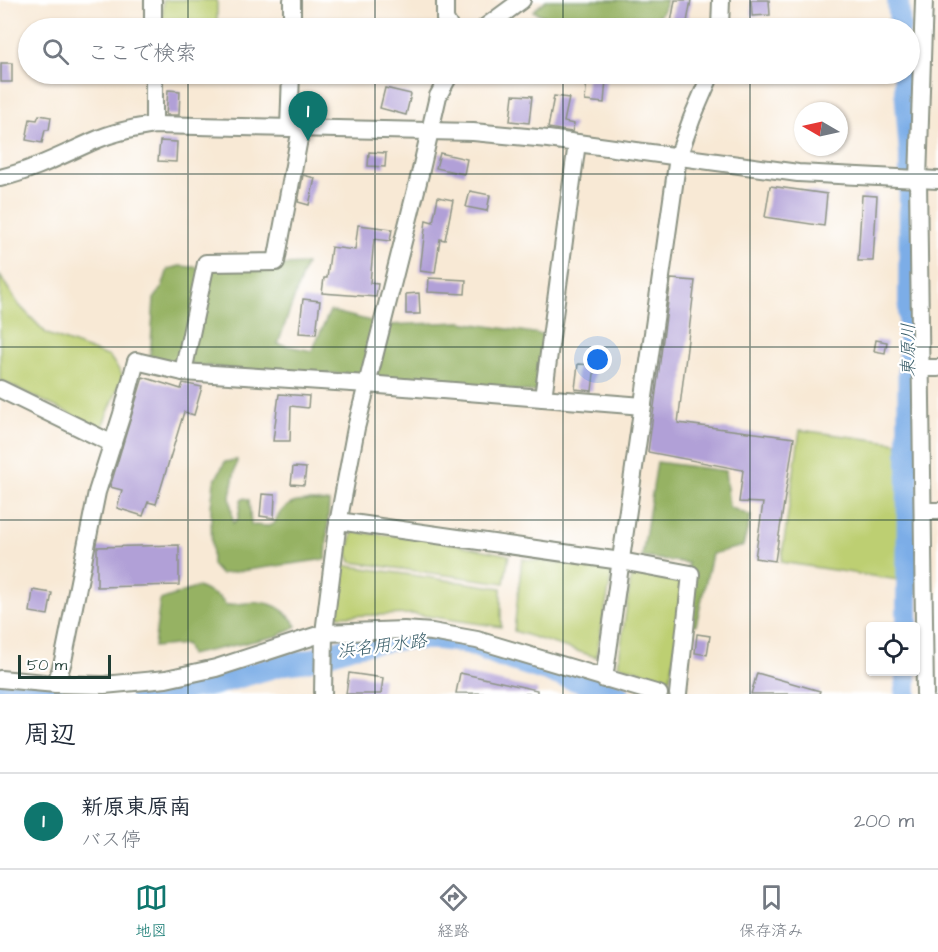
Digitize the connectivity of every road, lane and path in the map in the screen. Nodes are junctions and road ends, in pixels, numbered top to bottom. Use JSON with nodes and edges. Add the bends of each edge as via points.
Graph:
{"nodes":[{"id":1,"x":153,"y":0,"type":"edge"},
{"id":2,"x":292,"y":0,"type":"edge"},
{"id":3,"x":445,"y":0,"type":"edge"},
{"id":4,"x":522,"y":0,"type":"edge"},
{"id":5,"x":721,"y":0,"type":"edge"},
{"id":6,"x":924,"y":0,"type":"edge"},
{"id":7,"x":153,"y":18,"type":"edge"},
{"id":8,"x":292,"y":18,"type":"edge"},
{"id":9,"x":445,"y":18,"type":"edge"},
{"id":10,"x":498,"y":18,"type":"edge"},
{"id":11,"x":720,"y":18,"type":"edge"},
{"id":12,"x":931,"y":23,"type":"edge"},
{"id":13,"x":154,"y":84,"type":"edge"},
{"id":14,"x":292,"y":84,"type":"edge"},
{"id":15,"x":445,"y":84,"type":"edge"},
{"id":16,"x":707,"y":84,"type":"edge"},
{"id":17,"x":154,"y":125,"type":"junction"},
{"id":18,"x":295,"y":128,"type":"junction"},
{"id":19,"x":430,"y":131,"type":"junction"},
{"id":20,"x":577,"y":143,"type":"junction"},
{"id":21,"x":678,"y":157,"type":"junction"},
{"id":22,"x":0,"y":178,"type":"edge"},
{"id":23,"x":918,"y":179,"type":"junction"},
{"id":24,"x":938,"y":180,"type":"edge"},
{"id":25,"x":930,"y":368,"type":"edge"},
{"id":26,"x":183,"y":372,"type":"junction"},
{"id":27,"x":367,"y":384,"type":"junction"},
{"id":28,"x":0,"y":389,"type":"edge"},
{"id":29,"x":543,"y":398,"type":"junction"},
{"id":30,"x":643,"y":406,"type":"junction"},
{"id":31,"x":113,"y":444,"type":"junction"},
{"id":32,"x":930,"y":511,"type":"edge"},
{"id":33,"x":338,"y":521,"type":"junction"},
{"id":34,"x":621,"y":561,"type":"junction"},
{"id":35,"x":324,"y":639,"type":"junction"},
{"id":36,"x":931,"y":656,"type":"edge"},
{"id":37,"x":0,"y":679,"type":"edge"},
{"id":38,"x":604,"y":679,"type":"junction"},
{"id":39,"x":56,"y":684,"type":"junction"},
{"id":40,"x":323,"y":694,"type":"edge"},
{"id":41,"x":659,"y":694,"type":"edge"},
{"id":42,"x":678,"y":694,"type":"edge"},
{"id":43,"x":925,"y":694,"type":"edge"}],
"edges":[{"from":1,"to":7,"type":"street"},
{"from":2,"to":8,"type":"street"},
{"from":3,"to":9,"type":"street"},
{"from":4,"to":10,"type":"street"},
{"from":5,"to":11,"type":"street"},
{"from":6,"to":12,"type":"street"},
{"from":12,"to":23,"type":"street"},
{"from":13,"to":17,"type":"street"},
{"from":14,"to":18,"type":"street"},
{"from":15,"to":19,"type":"street"},
{"from":16,"to":21,"type":"street"},
{"from":17,"to":18,"type":"street"},
{"from":17,"to":22,"type":"street","via":[[97,139],[32,169]]},
{"from":18,"to":19,"type":"street"},
{"from":18,"to":26,"type":"street","via":[[276,262],[206,263]]},
{"from":19,"to":20,"type":"street"},
{"from":19,"to":27,"type":"street"},
{"from":20,"to":21,"type":"street"},
{"from":20,"to":29,"type":"street"},
{"from":21,"to":23,"type":"street","via":[[798,173]]},
{"from":21,"to":30,"type":"street"},
{"from":23,"to":24,"type":"street"},
{"from":23,"to":25,"type":"street"},
{"from":25,"to":32,"type":"street"},
{"from":26,"to":27,"type":"street"},
{"from":26,"to":31,"type":"street","via":[[136,361]]},
{"from":27,"to":29,"type":"street"},
{"from":27,"to":33,"type":"street"},
{"from":28,"to":31,"type":"street"},
{"from":29,"to":30,"type":"street"},
{"from":30,"to":34,"type":"street"},
{"from":31,"to":39,"type":"street","via":[[97,492]]},
{"from":32,"to":36,"type":"street"},
{"from":33,"to":34,"type":"street"},
{"from":33,"to":35,"type":"street"},
{"from":34,"to":38,"type":"street"},
{"from":34,"to":42,"type":"street","via":[[691,574]]},
{"from":35,"to":38,"type":"street","via":[[404,630],[432,632],[477,640]]},
{"from":35,"to":39,"type":"street","via":[[166,679],[104,685]]},
{"from":35,"to":40,"type":"street"},
{"from":36,"to":43,"type":"street"},
{"from":37,"to":39,"type":"street"},
{"from":38,"to":41,"type":"street"}]}
